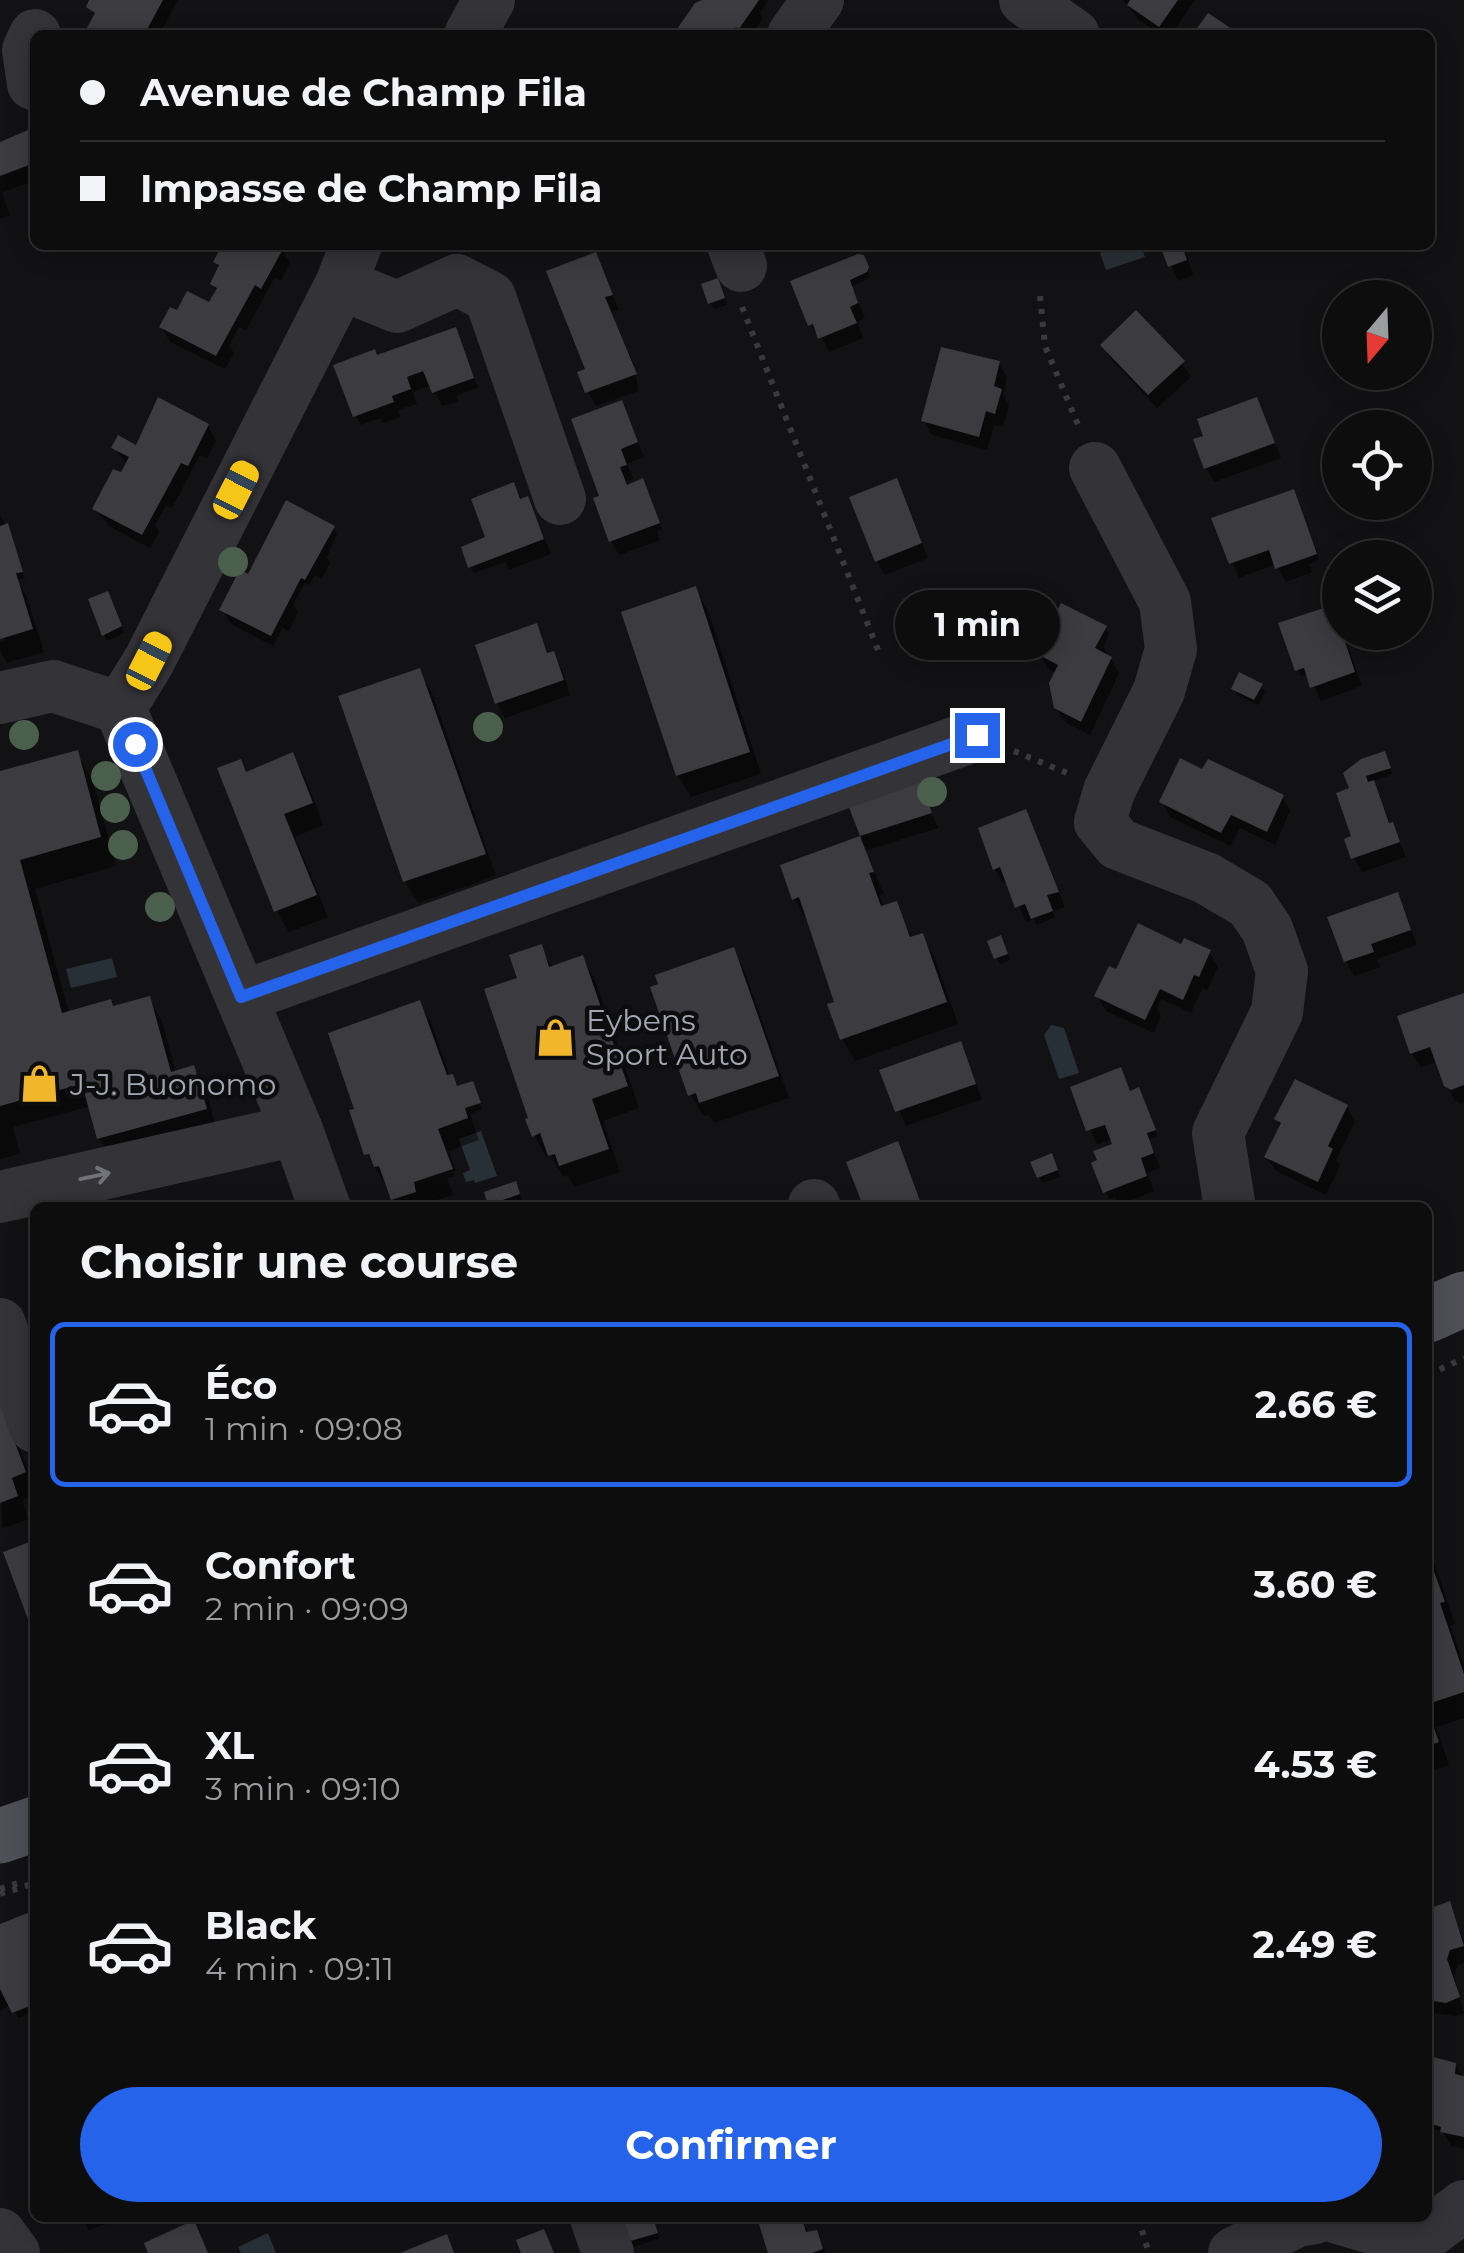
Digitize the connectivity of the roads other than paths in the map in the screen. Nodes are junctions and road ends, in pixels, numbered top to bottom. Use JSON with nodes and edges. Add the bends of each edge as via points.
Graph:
{"nodes":[{"id":1,"x":54,"y":0,"type":"edge"},
{"id":2,"x":489,"y":0,"type":"edge"},
{"id":3,"x":818,"y":0,"type":"edge"},
{"id":4,"x":1025,"y":0,"type":"edge"},
{"id":5,"x":42,"y":30,"type":"edge"},
{"id":6,"x":473,"y":30,"type":"edge"},
{"id":7,"x":797,"y":30,"type":"edge"},
{"id":8,"x":1067,"y":30,"type":"edge"},
{"id":9,"x":349,"y":264,"type":"edge"},
{"id":10,"x":1095,"y":468,"type":"road end"},
{"id":11,"x":560,"y":499,"type":"dead end"},
{"id":12,"x":0,"y":698,"type":"edge"},
{"id":13,"x":120,"y":708,"type":"junction"},
{"id":14,"x":977,"y":735,"type":"road end"},
{"id":15,"x":241,"y":997,"type":"junction"},
{"id":16,"x":297,"y":1130,"type":"junction"},
{"id":17,"x":0,"y":1197,"type":"edge"},
{"id":18,"x":322,"y":1202,"type":"edge"},
{"id":19,"x":1229,"y":1202,"type":"edge"},
{"id":20,"x":0,"y":1324,"type":"edge"},
{"id":21,"x":30,"y":1412,"type":"edge"},
{"id":22,"x":30,"y":1826,"type":"edge"},
{"id":23,"x":0,"y":1836,"type":"edge"},
{"id":24,"x":1464,"y":2206,"type":"edge"},
{"id":25,"x":597,"y":2222,"type":"edge"},
{"id":26,"x":1293,"y":2222,"type":"edge"},
{"id":27,"x":1352,"y":2222,"type":"edge"},
{"id":28,"x":0,"y":2234,"type":"edge"},
{"id":29,"x":1411,"y":2250,"type":"edge"},
{"id":30,"x":14,"y":2253,"type":"edge"},
{"id":31,"x":608,"y":2253,"type":"edge"},
{"id":32,"x":1234,"y":2253,"type":"edge"}],
"edges":[{"from":1,"to":5,"type":"street"},
{"from":2,"to":6,"type":"street"},
{"from":3,"to":7,"type":"street"},
{"from":4,"to":8,"type":"street"},
{"from":9,"to":11,"type":"street","via":[[397,307],[456,280],[490,297]]},
{"from":9,"to":13,"type":"street"},
{"from":10,"to":19,"type":"street","via":[[1164,602],[1171,649],[1159,692],[1100,822],[1118,844],[1206,878],[1250,904],[1282,971],[1277,1012],[1218,1134]]},
{"from":12,"to":13,"type":"street","via":[[53,686]]},
{"from":13,"to":15,"type":"street"},
{"from":14,"to":15,"type":"street"},
{"from":15,"to":16,"type":"street"},
{"from":17,"to":16,"type":"street","one_way":true},
{"from":16,"to":18,"type":"street"},
{"from":20,"to":21,"type":"street"},
{"from":22,"to":23,"type":"main road"},
{"from":24,"to":29,"type":"street"},
{"from":25,"to":31,"type":"street"},
{"from":26,"to":32,"type":"street"},
{"from":27,"to":29,"type":"street","via":[[1390,2233]]},
{"from":28,"to":30,"type":"street"}]}
